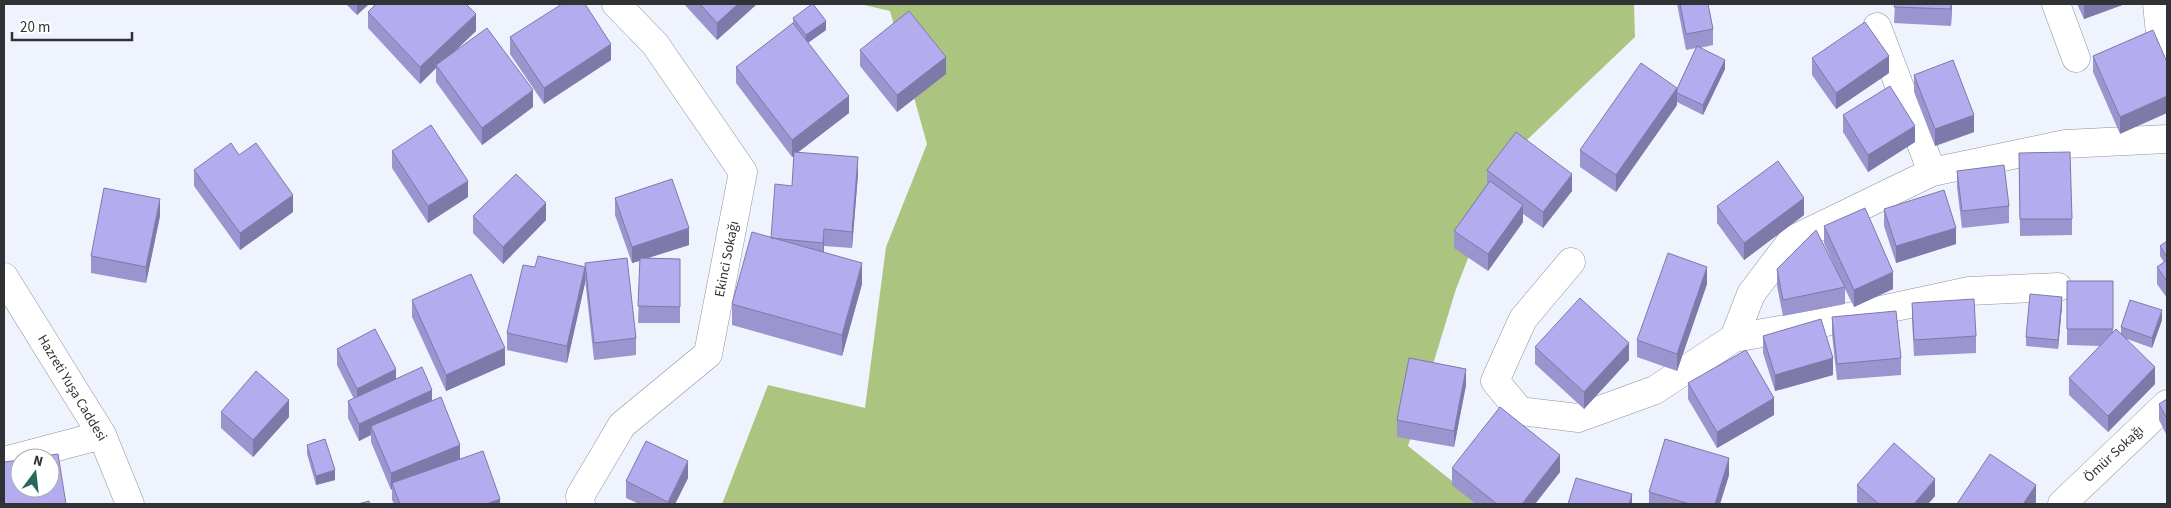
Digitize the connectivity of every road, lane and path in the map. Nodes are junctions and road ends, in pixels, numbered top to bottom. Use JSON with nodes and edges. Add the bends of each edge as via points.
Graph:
{"nodes":[{"id":1,"x":616,"y":4,"type":"edge"},
{"id":2,"x":2056,"y":4,"type":"edge"},
{"id":3,"x":2157,"y":4,"type":"edge"},
{"id":4,"x":1877,"y":27,"type":"dead end"},
{"id":5,"x":2167,"y":50,"type":"edge"},
{"id":6,"x":2076,"y":58,"type":"dead end"},
{"id":7,"x":2167,"y":139,"type":"edge"},
{"id":8,"x":1932,"y":172,"type":"junction"},
{"id":9,"x":1571,"y":262,"type":"dead end"},
{"id":10,"x":4,"y":277,"type":"edge"},
{"id":11,"x":2058,"y":287,"type":"dead end"},
{"id":12,"x":1734,"y":338,"type":"junction"},
{"id":13,"x":2167,"y":404,"type":"edge"},
{"id":14,"x":102,"y":435,"type":"junction"},
{"id":15,"x":4,"y":461,"type":"edge"},
{"id":16,"x":574,"y":501,"type":"edge"},
{"id":17,"x":130,"y":504,"type":"edge"},
{"id":18,"x":2062,"y":504,"type":"edge"}],
"edges":[{"from":1,"to":16,"type":"street","name":"Ekinci Sokağı","via":[[655,44],[743,172],[708,354],[622,425]]},
{"from":2,"to":6,"type":"street"},
{"from":3,"to":5,"type":"street","via":[[2160,32]]},
{"from":4,"to":8,"type":"street"},
{"from":7,"to":8,"type":"street","via":[[2065,144]]},
{"from":8,"to":12,"type":"street","via":[[1792,240],[1751,294]]},
{"from":9,"to":12,"type":"street","via":[[1523,319],[1495,381],[1520,411],[1578,418],[1655,390]]},
{"from":10,"to":14,"type":"street","name":"Hazreti Yuşa Caddesi"},
{"from":11,"to":12,"type":"street","via":[[1968,291],[1822,323]]},
{"from":13,"to":18,"type":"street","name":"Ömür Sokağı"},
{"from":14,"to":15,"type":"street"},
{"from":14,"to":17,"type":"street","name":"Hazreti Yuşa Caddesi"}]}
